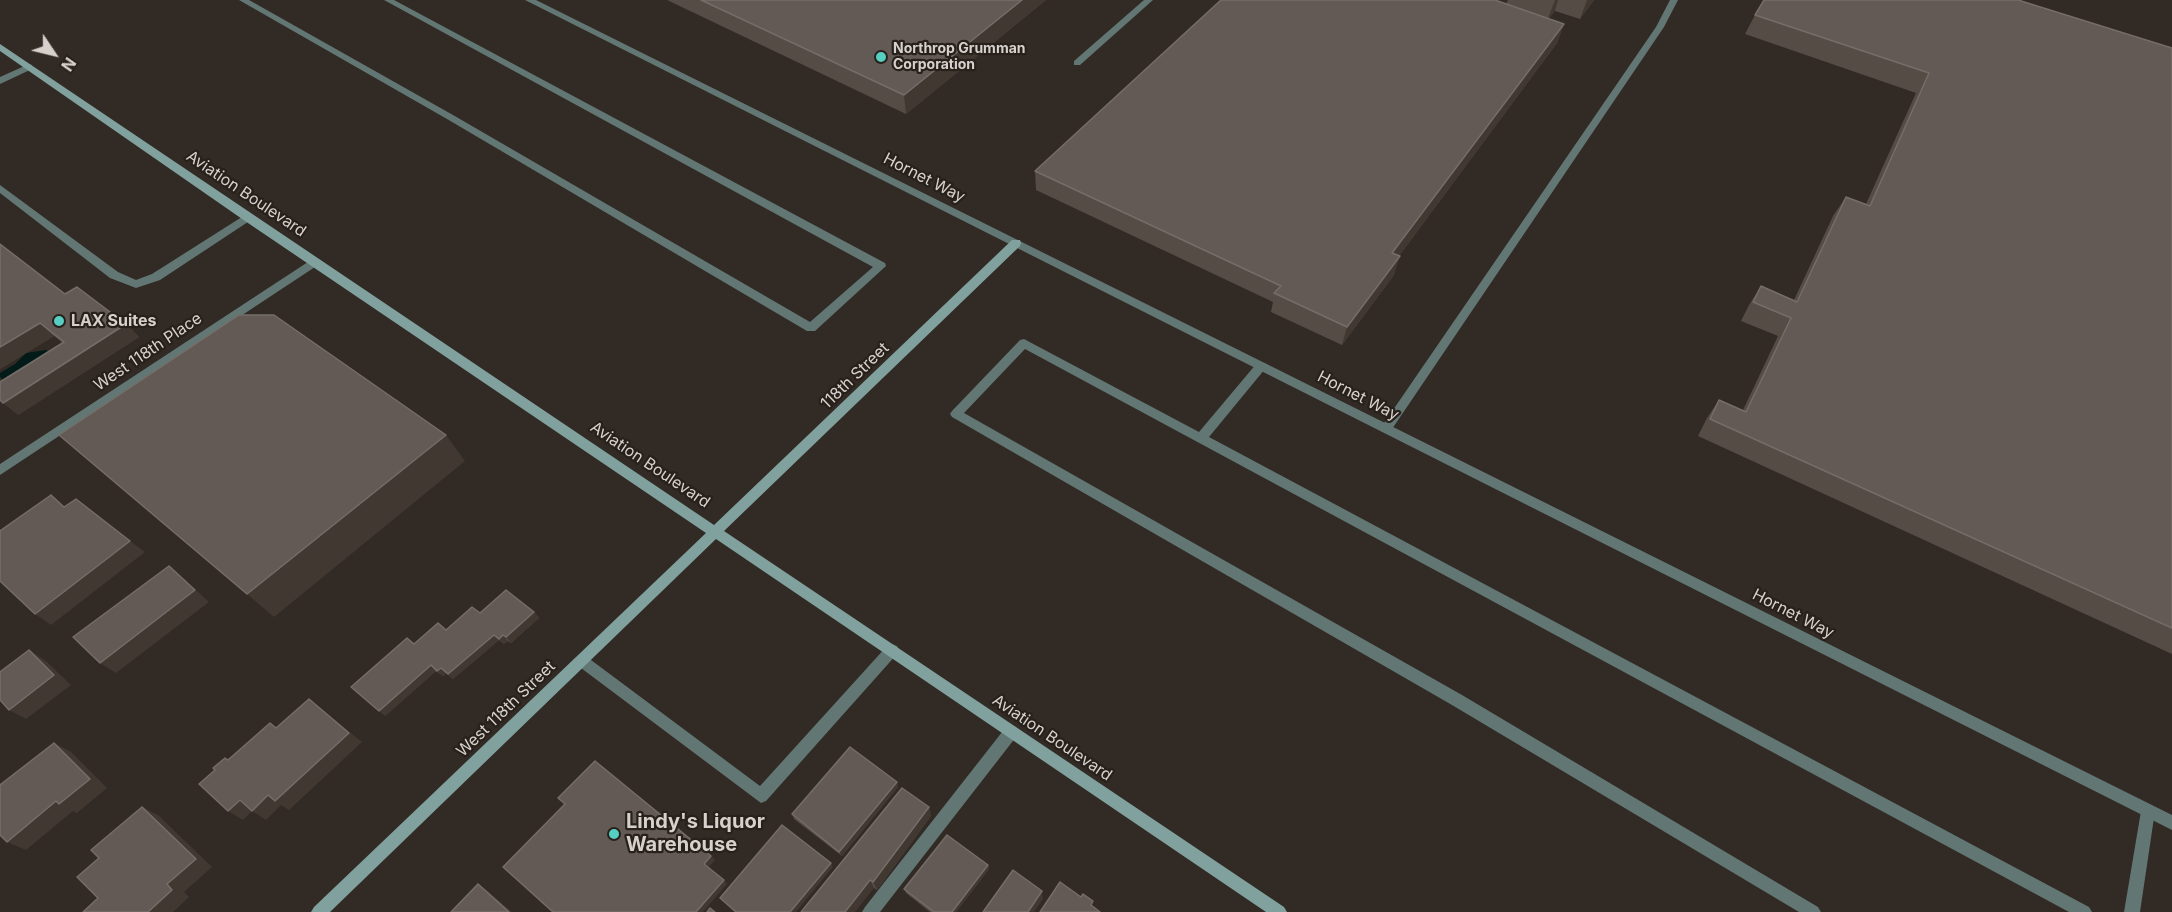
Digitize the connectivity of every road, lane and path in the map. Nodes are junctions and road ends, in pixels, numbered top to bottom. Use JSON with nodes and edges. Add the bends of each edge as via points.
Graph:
{"nodes":[{"id":1,"x":243,"y":0,"type":"edge"},
{"id":2,"x":388,"y":0,"type":"edge"},
{"id":3,"x":530,"y":0,"type":"edge"},
{"id":4,"x":1149,"y":0,"type":"edge"},
{"id":5,"x":1674,"y":0,"type":"edge"},
{"id":6,"x":0,"y":47,"type":"edge"},
{"id":7,"x":1077,"y":63,"type":"dead end"},
{"id":8,"x":29,"y":67,"type":"junction"},
{"id":9,"x":0,"y":81,"type":"edge"},
{"id":10,"x":0,"y":188,"type":"edge"},
{"id":11,"x":249,"y":218,"type":"junction"},
{"id":12,"x":1016,"y":243,"type":"junction"},
{"id":13,"x":314,"y":262,"type":"junction"},
{"id":14,"x":1261,"y":366,"type":"junction"},
{"id":15,"x":1386,"y":429,"type":"junction"},
{"id":16,"x":1201,"y":438,"type":"junction"},
{"id":17,"x":0,"y":470,"type":"edge"},
{"id":18,"x":717,"y":532,"type":"junction"},
{"id":19,"x":892,"y":650,"type":"junction"},
{"id":20,"x":582,"y":661,"type":"junction"},
{"id":21,"x":1011,"y":732,"type":"junction"},
{"id":22,"x":2148,"y":811,"type":"junction"},
{"id":23,"x":2172,"y":823,"type":"edge"},
{"id":24,"x":319,"y":912,"type":"edge"},
{"id":25,"x":870,"y":912,"type":"edge"},
{"id":26,"x":1280,"y":912,"type":"edge"},
{"id":27,"x":1813,"y":912,"type":"edge"},
{"id":28,"x":2084,"y":912,"type":"edge"},
{"id":29,"x":2132,"y":912,"type":"edge"}],
"edges":[{"from":1,"to":2,"type":"street","via":[[811,328],[881,266]]},
{"from":3,"to":12,"type":"street","name":"Hornet Way"},
{"from":4,"to":7,"type":"street"},
{"from":5,"to":15,"type":"street","via":[[1660,27]]},
{"from":6,"to":8,"type":"main road","name":"Aviation Boulevard"},
{"from":8,"to":9,"type":"street"},
{"from":8,"to":11,"type":"main road","name":"Aviation Boulevard"},
{"from":10,"to":11,"type":"street","via":[[114,275],[136,284],[156,277]]},
{"from":11,"to":13,"type":"main road","name":"Aviation Boulevard"},
{"from":12,"to":14,"type":"street","name":"Hornet Way"},
{"from":12,"to":18,"type":"main road","name":"118th Street"},
{"from":13,"to":17,"type":"street","name":"West 118th Place"},
{"from":13,"to":18,"type":"main road","name":"Aviation Boulevard"},
{"from":14,"to":15,"type":"street","name":"Hornet Way"},
{"from":14,"to":16,"type":"street"},
{"from":15,"to":22,"type":"street","name":"Hornet Way"},
{"from":16,"to":27,"type":"street","via":[[1024,343],[956,414],[1457,700]]},
{"from":16,"to":28,"type":"street"},
{"from":18,"to":19,"type":"main road","name":"Aviation Boulevard"},
{"from":18,"to":20,"type":"main road","name":"West 118th Street"},
{"from":19,"to":20,"type":"street","via":[[761,796]]},
{"from":19,"to":21,"type":"main road","name":"Aviation Boulevard"},
{"from":20,"to":24,"type":"main road","name":"West 118th Street"},
{"from":21,"to":25,"type":"street"},
{"from":21,"to":26,"type":"main road","name":"Aviation Boulevard"},
{"from":22,"to":23,"type":"street","name":"Hornet Way"},
{"from":22,"to":29,"type":"street"}]}
